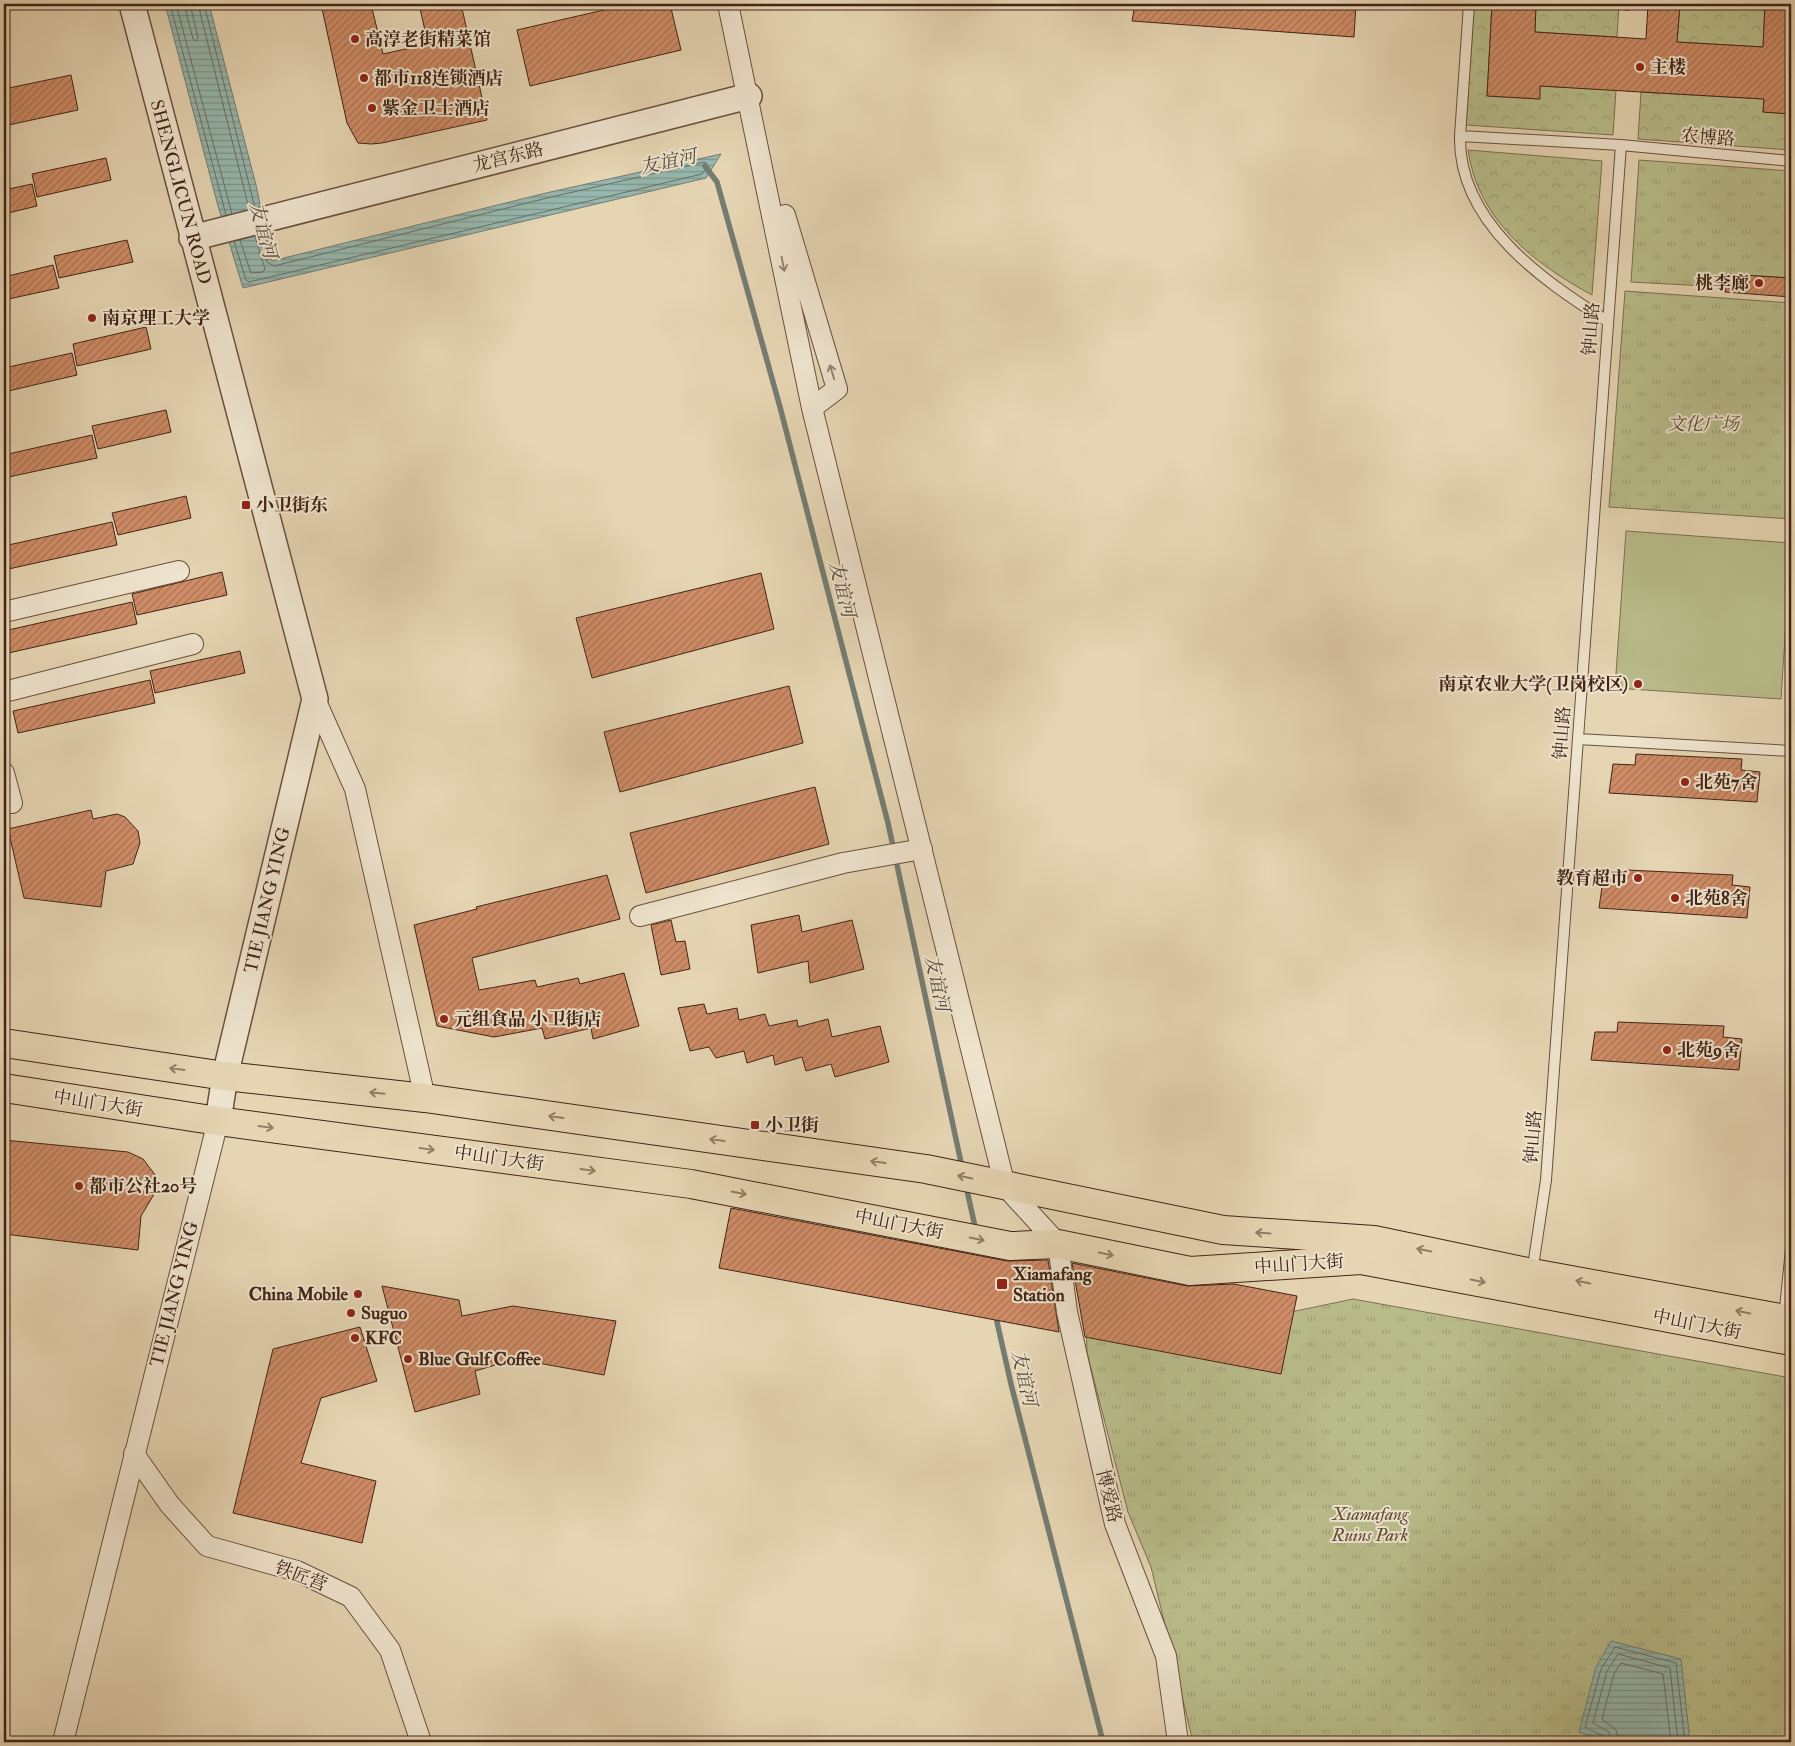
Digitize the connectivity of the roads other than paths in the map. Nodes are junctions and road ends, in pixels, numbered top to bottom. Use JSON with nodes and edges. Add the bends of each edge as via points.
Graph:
{"nodes":[{"id":1,"x":132,"y":4,"type":"edge"},
{"id":2,"x":728,"y":4,"type":"edge"},
{"id":3,"x":1469,"y":4,"type":"edge"},
{"id":4,"x":749,"y":96,"type":"junction"},
{"id":5,"x":1460,"y":136,"type":"junction"},
{"id":6,"x":1621,"y":146,"type":"junction"},
{"id":7,"x":1791,"y":161,"type":"edge"},
{"id":8,"x":192,"y":238,"type":"junction"},
{"id":9,"x":1607,"y":321,"type":"junction"},
{"id":10,"x":812,"y":408,"type":"junction"},
{"id":11,"x":179,"y":571,"type":"dead end"},
{"id":12,"x":4,"y":612,"type":"edge"},
{"id":13,"x":193,"y":644,"type":"dead end"},
{"id":14,"x":4,"y":692,"type":"edge"},
{"id":15,"x":315,"y":699,"type":"junction"},
{"id":16,"x":1578,"y":738,"type":"junction"},
{"id":17,"x":1791,"y":751,"type":"edge"},
{"id":18,"x":4,"y":773,"type":"edge"},
{"id":19,"x":12,"y":803,"type":"dead end"},
{"id":20,"x":915,"y":850,"type":"junction"},
{"id":21,"x":640,"y":916,"type":"dead end"},
{"id":22,"x":4,"y":1043,"type":"edge"},
{"id":23,"x":225,"y":1076,"type":"junction"},
{"id":24,"x":4,"y":1088,"type":"edge"},
{"id":25,"x":425,"y":1098,"type":"junction"},
{"id":26,"x":218,"y":1121,"type":"junction"},
{"id":27,"x":1005,"y":1186,"type":"junction"},
{"id":28,"x":1058,"y":1244,"type":"junction"},
{"id":29,"x":1791,"y":1250,"type":"edge"},
{"id":30,"x":1531,"y":1282,"type":"junction"},
{"id":31,"x":1789,"y":1327,"type":"edge"},
{"id":32,"x":134,"y":1454,"type":"junction"},
{"id":33,"x":63,"y":1742,"type":"edge"},
{"id":34,"x":421,"y":1742,"type":"edge"},
{"id":35,"x":1178,"y":1742,"type":"edge"}],
"edges":[{"from":1,"to":8,"type":"street","name":"SHENGLICUN ROAD"},
{"from":2,"to":4,"type":"street"},
{"from":3,"to":5,"type":"lane"},
{"from":4,"to":8,"type":"street","name":"龙宫东路"},
{"from":4,"to":10,"type":"street","one_way":true},
{"from":10,"to":4,"type":"street","one_way":true,"via":[[837,389]]},
{"from":5,"to":6,"type":"lane","name":"农博路"},
{"from":5,"to":9,"type":"lane","via":[[1463,170],[1473,198],[1498,233],[1543,276]]},
{"from":6,"to":7,"type":"lane","name":"农博路"},
{"from":6,"to":9,"type":"lane","name":"钟山路"},
{"from":8,"to":15,"type":"street","name":"SHENGLICUN ROAD"},
{"from":9,"to":16,"type":"lane","name":"钟山路"},
{"from":10,"to":20,"type":"street"},
{"from":11,"to":12,"type":"street"},
{"from":13,"to":14,"type":"street"},
{"from":15,"to":23,"type":"street","name":"TIE JIANG YING"},
{"from":15,"to":25,"type":"street","via":[[355,788]]},
{"from":16,"to":17,"type":"lane"},
{"from":16,"to":30,"type":"lane","name":"钟山路","via":[[1546,1180]]},
{"from":18,"to":19,"type":"street"},
{"from":20,"to":21,"type":"street","via":[[843,863]]},
{"from":20,"to":27,"type":"street"},
{"from":23,"to":22,"type":"main road","name":"中山门大街","one_way":true},
{"from":25,"to":23,"type":"main road","name":"中山门大街","one_way":true},
{"from":23,"to":26,"type":"street","name":"TIE JIANG YING"},
{"from":24,"to":26,"type":"main road","name":"中山门大街"},
{"from":27,"to":25,"type":"main road","name":"中山门大街","one_way":true,"via":[[926,1168]]},
{"from":26,"to":28,"type":"main road","name":"中山门大街","one_way":true,"via":[[691,1184],[1010,1246]]},
{"from":26,"to":32,"type":"street","name":"TIE JIANG YING"},
{"from":27,"to":28,"type":"street"},
{"from":30,"to":27,"type":"main road","name":"中山门大街","one_way":true,"via":[[1374,1240],[1223,1230]]},
{"from":28,"to":30,"type":"main road","name":"中山门大街","one_way":true,"via":[[1190,1272],[1361,1260]]},
{"from":28,"to":35,"type":"street","name":"博爱路","via":[[1067,1312],[1115,1524],[1166,1656]]},
{"from":29,"to":31,"type":"lane"},
{"from":30,"to":31,"type":"main road","name":"中山门大街"},
{"from":32,"to":33,"type":"street","name":"TIE JIANG YING"},
{"from":32,"to":34,"type":"street","name":"铁匠营","via":[[170,1505],[207,1546],[297,1571],[351,1597],[390,1650]]}]}
